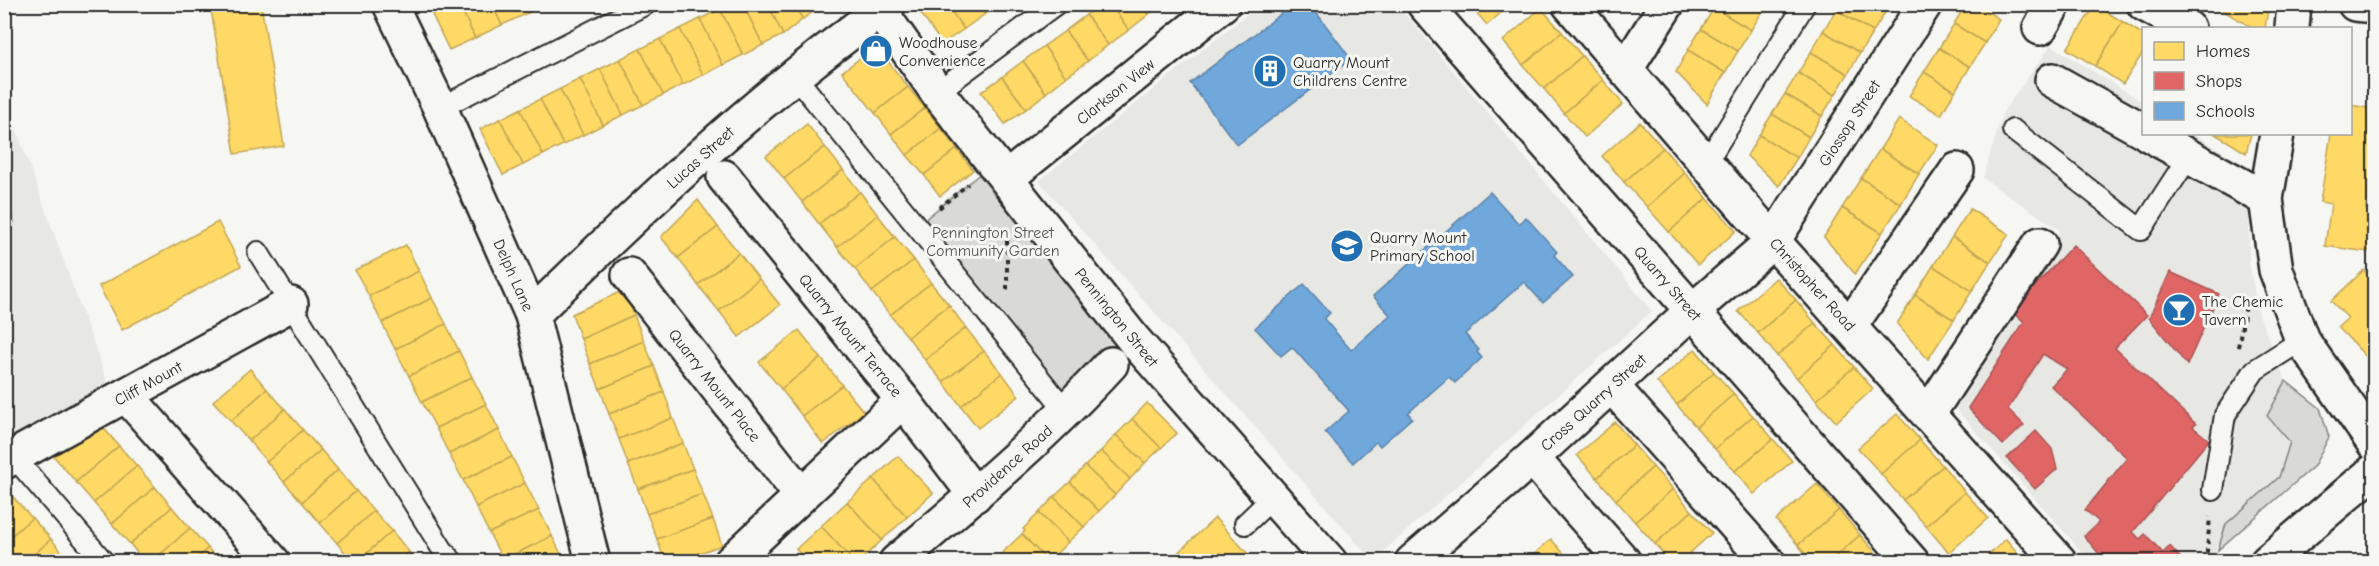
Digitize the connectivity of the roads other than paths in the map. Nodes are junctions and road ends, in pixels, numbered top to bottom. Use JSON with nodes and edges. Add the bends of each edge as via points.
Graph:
{"nodes":[{"id":1,"x":390,"y":4,"type":"edge"},
{"id":2,"x":646,"y":4,"type":"edge"},
{"id":3,"x":1056,"y":4,"type":"edge"},
{"id":4,"x":1223,"y":4,"type":"edge"},
{"id":5,"x":1424,"y":4,"type":"edge"},
{"id":6,"x":1569,"y":4,"type":"edge"},
{"id":7,"x":1667,"y":4,"type":"edge"},
{"id":8,"x":1805,"y":4,"type":"edge"},
{"id":9,"x":1925,"y":4,"type":"edge"},
{"id":10,"x":2144,"y":4,"type":"edge"},
{"id":11,"x":2294,"y":4,"type":"edge"},
{"id":12,"x":2355,"y":4,"type":"edge"},
{"id":13,"x":2374,"y":6,"type":"edge"},
{"id":14,"x":881,"y":7,"type":"edge"},
{"id":15,"x":2186,"y":27,"type":"edge"},
{"id":16,"x":2292,"y":27,"type":"edge"},
{"id":17,"x":1626,"y":69,"type":"junction"},
{"id":18,"x":795,"y":76,"type":"junction"},
{"id":19,"x":2052,"y":80,"type":"dead end"},
{"id":20,"x":937,"y":92,"type":"junction"},
{"id":21,"x":440,"y":108,"type":"junction"},
{"id":22,"x":2013,"y":130,"type":"dead end"},
{"id":23,"x":2142,"y":130,"type":"edge"},
{"id":24,"x":2150,"y":135,"type":"edge"},
{"id":25,"x":2277,"y":135,"type":"edge"},
{"id":26,"x":2189,"y":156,"type":"junction"},
{"id":27,"x":1706,"y":163,"type":"junction"},
{"id":28,"x":1001,"y":170,"type":"junction"},
{"id":29,"x":1957,"y":170,"type":"dead end"},
{"id":30,"x":724,"y":177,"type":"dead end"},
{"id":31,"x":2266,"y":199,"type":"junction"},
{"id":32,"x":1773,"y":241,"type":"junction"},
{"id":33,"x":2040,"y":244,"type":"dead end"},
{"id":34,"x":258,"y":252,"type":"dead end"},
{"id":35,"x":629,"y":275,"type":"dead end"},
{"id":36,"x":291,"y":304,"type":"junction"},
{"id":37,"x":1692,"y":311,"type":"junction"},
{"id":38,"x":532,"y":315,"type":"junction"},
{"id":39,"x":1850,"y":326,"type":"junction"},
{"id":40,"x":2302,"y":340,"type":"junction"},
{"id":41,"x":1111,"y":364,"type":"dead end"},
{"id":42,"x":1612,"y":386,"type":"junction"},
{"id":43,"x":126,"y":394,"type":"junction"},
{"id":44,"x":903,"y":400,"type":"junction"},
{"id":45,"x":1067,"y":412,"type":"junction"},
{"id":46,"x":1929,"y":413,"type":"junction"},
{"id":47,"x":2374,"y":444,"type":"edge"},
{"id":48,"x":1532,"y":458,"type":"junction"},
{"id":49,"x":9,"y":460,"type":"edge"},
{"id":50,"x":2374,"y":471,"type":"edge"},
{"id":51,"x":2213,"y":490,"type":"road end"},
{"id":52,"x":801,"y":495,"type":"junction"},
{"id":53,"x":975,"y":495,"type":"junction"},
{"id":54,"x":1272,"y":498,"type":"junction"},
{"id":55,"x":1245,"y":524,"type":"dead end"},
{"id":56,"x":104,"y":561,"type":"edge"},
{"id":57,"x":273,"y":561,"type":"edge"},
{"id":58,"x":453,"y":561,"type":"edge"},
{"id":59,"x":592,"y":561,"type":"edge"},
{"id":60,"x":731,"y":561,"type":"edge"},
{"id":61,"x":896,"y":561,"type":"edge"},
{"id":62,"x":1329,"y":561,"type":"edge"},
{"id":63,"x":1412,"y":561,"type":"edge"},
{"id":64,"x":1624,"y":561,"type":"edge"},
{"id":65,"x":1768,"y":561,"type":"edge"},
{"id":66,"x":1912,"y":561,"type":"edge"},
{"id":67,"x":2060,"y":561,"type":"edge"},
{"id":68,"x":2267,"y":561,"type":"edge"}],
"edges":[{"from":1,"to":21,"type":"street","name":"Delph Lane"},
{"from":2,"to":21,"type":"lane"},
{"from":3,"to":20,"type":"lane"},
{"from":4,"to":28,"type":"street","name":"Clarkson View"},
{"from":5,"to":37,"type":"street","name":"Quarry Street"},
{"from":6,"to":17,"type":"street","name":"Christopher Road"},
{"from":7,"to":17,"type":"street"},
{"from":8,"to":27,"type":"lane"},
{"from":9,"to":32,"type":"street","name":"Glossop Street"},
{"from":10,"to":15,"type":"street"},
{"from":11,"to":16,"type":"street"},
{"from":12,"to":13,"type":"street"},
{"from":14,"to":18,"type":"street","name":"Lucas Street"},
{"from":14,"to":20,"type":"street","name":"Pennington Street"},
{"from":17,"to":27,"type":"street","name":"Christopher Road"},
{"from":18,"to":38,"type":"street","name":"Lucas Street","via":[[706,151]]},
{"from":18,"to":45,"type":"lane"},
{"from":19,"to":23,"type":"street"},
{"from":20,"to":28,"type":"street","name":"Pennington Street"},
{"from":21,"to":38,"type":"street","name":"Delph Lane"},
{"from":22,"to":26,"type":"lane","via":[[2141,230]]},
{"from":24,"to":26,"type":"street"},
{"from":25,"to":31,"type":"street"},
{"from":26,"to":31,"type":"street"},
{"from":27,"to":32,"type":"street","name":"Christopher Road"},
{"from":28,"to":54,"type":"street","name":"Pennington Street","via":[[1134,340]]},
{"from":29,"to":39,"type":"street"},
{"from":30,"to":44,"type":"street","name":"Quarry Mount Terrace"},
{"from":31,"to":40,"type":"street","via":[[2276,270]]},
{"from":32,"to":37,"type":"street","name":"Cross Quarry Street"},
{"from":32,"to":39,"type":"street","name":"Christopher Road"},
{"from":33,"to":46,"type":"street"},
{"from":34,"to":36,"type":"lane"},
{"from":35,"to":52,"type":"street","name":"Quarry Mount Place"},
{"from":36,"to":43,"type":"street","name":"Cliff Mount"},
{"from":36,"to":58,"type":"lane"},
{"from":37,"to":42,"type":"street","name":"Cross Quarry Street"},
{"from":37,"to":66,"type":"street","name":"Quarry Street"},
{"from":38,"to":59,"type":"street","name":"Delph Lane"},
{"from":39,"to":46,"type":"street","name":"Christopher Road"},
{"from":40,"to":47,"type":"street"},
{"from":40,"to":51,"type":"lane","via":[[2255,370],[2225,416]]},
{"from":41,"to":45,"type":"street","name":"Providence Road"},
{"from":42,"to":48,"type":"street","name":"Cross Quarry Street"},
{"from":42,"to":65,"type":"street"},
{"from":43,"to":49,"type":"street","name":"Cliff Mount"},
{"from":43,"to":57,"type":"street"},
{"from":44,"to":52,"type":"street"},
{"from":44,"to":53,"type":"street","name":"Quarry Mount Terrace"},
{"from":45,"to":53,"type":"street","name":"Providence Road"},
{"from":46,"to":67,"type":"street","name":"Christopher Road"},
{"from":48,"to":63,"type":"street","name":"Cross Quarry Street"},
{"from":48,"to":64,"type":"street"},
{"from":49,"to":56,"type":"lane"},
{"from":50,"to":68,"type":"street"},
{"from":52,"to":60,"type":"street"},
{"from":53,"to":61,"type":"street","name":"Providence Road"},
{"from":54,"to":55,"type":"lane"},
{"from":54,"to":62,"type":"street","name":"Pennington Street"}]}
